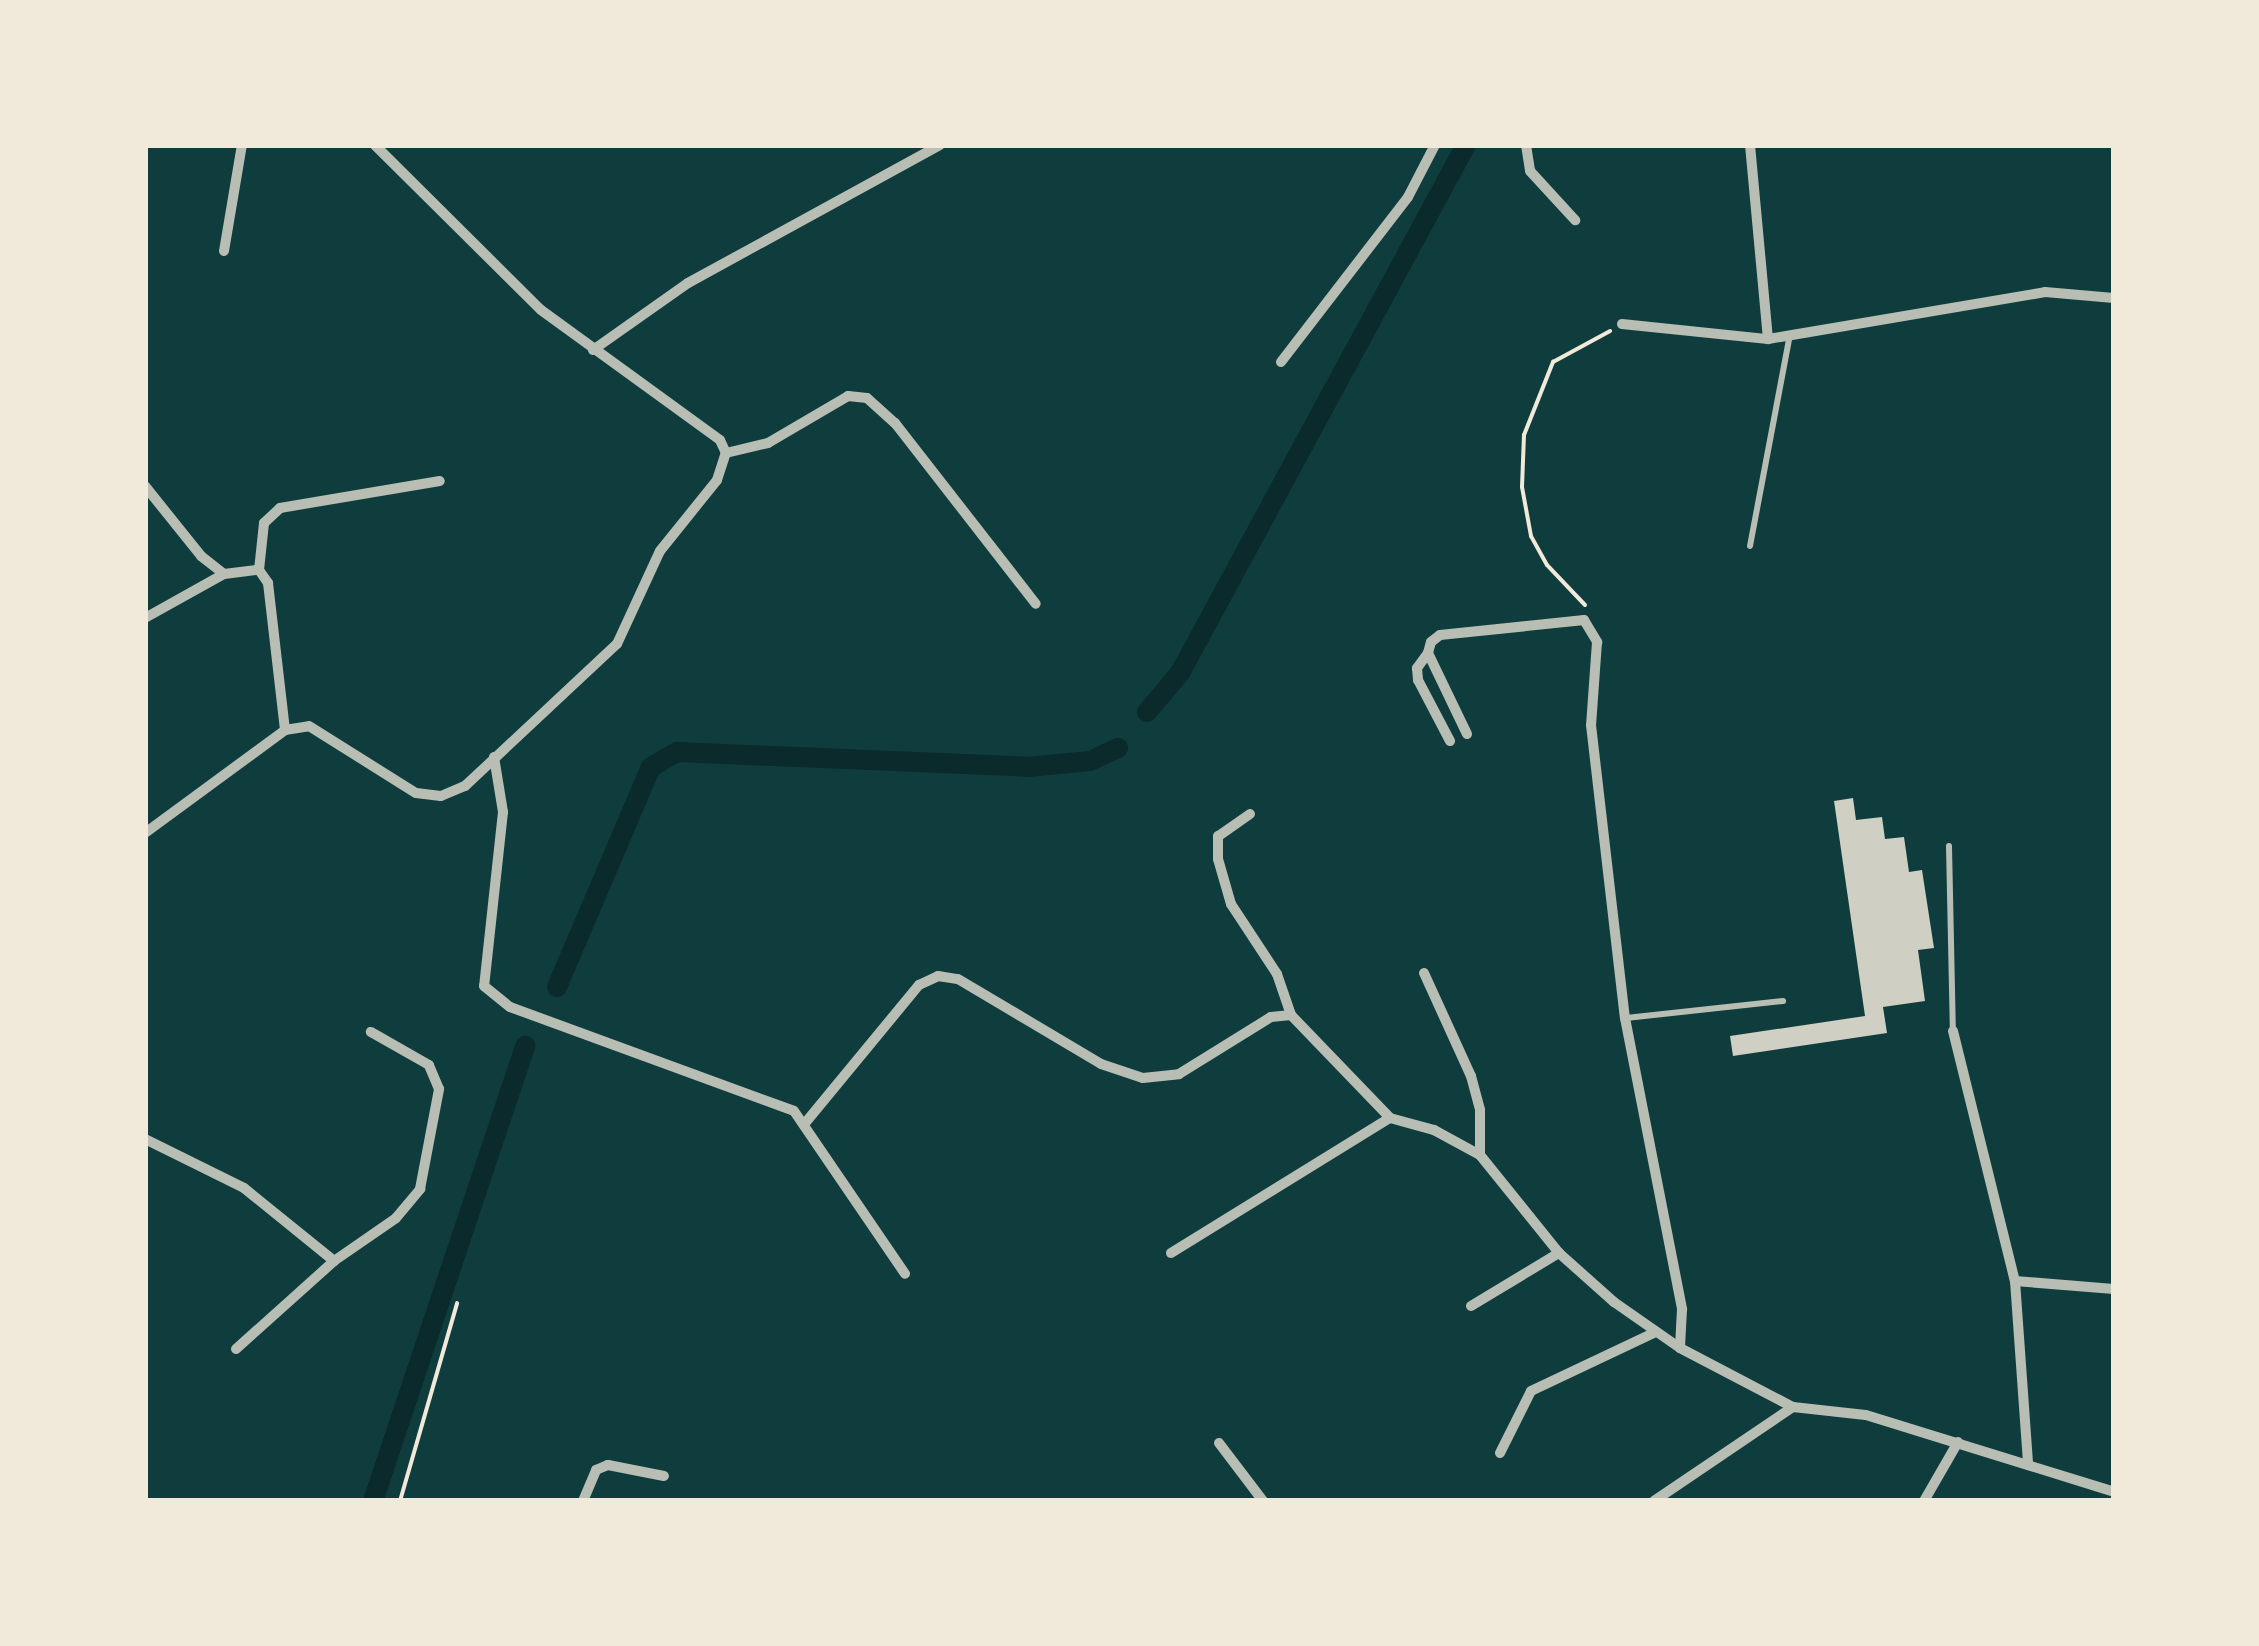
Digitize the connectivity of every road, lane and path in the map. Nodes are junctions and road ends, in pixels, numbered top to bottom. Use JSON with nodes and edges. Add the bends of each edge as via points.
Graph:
{"nodes":[{"id":1,"x":242,"y":145,"type":"edge"},
{"id":2,"x":375,"y":145,"type":"edge"},
{"id":3,"x":940,"y":145,"type":"edge"},
{"id":4,"x":1435,"y":145,"type":"edge"},
{"id":5,"x":1526,"y":145,"type":"edge"},
{"id":6,"x":1750,"y":145,"type":"edge"},
{"id":7,"x":1575,"y":220,"type":"dead end"},
{"id":8,"x":224,"y":251,"type":"dead end"},
{"id":9,"x":2114,"y":298,"type":"edge"},
{"id":10,"x":1622,"y":324,"type":"joint"},
{"id":11,"x":1768,"y":339,"type":"junction"},
{"id":12,"x":1789,"y":340,"type":"junction"},
{"id":13,"x":593,"y":350,"type":"junction"},
{"id":14,"x":1281,"y":362,"type":"dead end"},
{"id":15,"x":726,"y":453,"type":"junction"},
{"id":16,"x":440,"y":481,"type":"dead end"},
{"id":17,"x":145,"y":486,"type":"edge"},
{"id":18,"x":1750,"y":546,"type":"dead end"},
{"id":19,"x":259,"y":570,"type":"junction"},
{"id":20,"x":224,"y":574,"type":"junction"},
{"id":21,"x":1036,"y":604,"type":"dead end"},
{"id":22,"x":145,"y":618,"type":"edge"},
{"id":23,"x":1584,"y":620,"type":"junction"},
{"id":24,"x":1428,"y":653,"type":"junction"},
{"id":25,"x":285,"y":730,"type":"junction"},
{"id":26,"x":1467,"y":734,"type":"dead end"},
{"id":27,"x":1450,"y":741,"type":"dead end"},
{"id":28,"x":494,"y":758,"type":"junction"},
{"id":29,"x":1250,"y":814,"type":"dead end"},
{"id":30,"x":145,"y":833,"type":"edge"},
{"id":31,"x":1949,"y":846,"type":"dead end"},
{"id":32,"x":1424,"y":972,"type":"dead end"},
{"id":33,"x":1783,"y":1001,"type":"dead end"},
{"id":34,"x":1291,"y":1015,"type":"junction"},
{"id":35,"x":1625,"y":1018,"type":"junction"},
{"id":36,"x":1953,"y":1030,"type":"joint"},
{"id":37,"x":371,"y":1032,"type":"dead end"},
{"id":38,"x":1390,"y":1118,"type":"junction"},
{"id":39,"x":806,"y":1122,"type":"junction"},
{"id":40,"x":145,"y":1139,"type":"edge"},
{"id":41,"x":1480,"y":1155,"type":"junction"},
{"id":42,"x":1171,"y":1253,"type":"dead end"},
{"id":43,"x":1559,"y":1253,"type":"junction"},
{"id":44,"x":334,"y":1261,"type":"junction"},
{"id":45,"x":905,"y":1274,"type":"dead end"},
{"id":46,"x":2014,"y":1281,"type":"junction"},
{"id":47,"x":2114,"y":1289,"type":"edge"},
{"id":48,"x":456,"y":1303,"type":"dead end"},
{"id":49,"x":1471,"y":1306,"type":"dead end"},
{"id":50,"x":1656,"y":1332,"type":"junction"},
{"id":51,"x":236,"y":1348,"type":"dead end"},
{"id":52,"x":1680,"y":1348,"type":"junction"},
{"id":53,"x":1794,"y":1406,"type":"junction"},
{"id":54,"x":1958,"y":1442,"type":"junction"},
{"id":55,"x":1219,"y":1444,"type":"dead end"},
{"id":56,"x":1500,"y":1454,"type":"dead end"},
{"id":57,"x":2028,"y":1463,"type":"junction"},
{"id":58,"x":664,"y":1476,"type":"dead end"},
{"id":59,"x":2114,"y":1492,"type":"edge"},
{"id":60,"x":400,"y":1501,"type":"edge"},
{"id":61,"x":583,"y":1501,"type":"edge"},
{"id":62,"x":1263,"y":1501,"type":"edge"},
{"id":63,"x":1654,"y":1501,"type":"edge"},
{"id":64,"x":1924,"y":1501,"type":"edge"}],
"edges":[{"from":1,"to":8,"type":"street"},
{"from":2,"to":13,"type":"street","via":[[540,310]]},
{"from":3,"to":13,"type":"street","via":[[688,282]]},
{"from":4,"to":14,"type":"street","via":[[1408,197]]},
{"from":5,"to":7,"type":"street","via":[[1530,171]]},
{"from":6,"to":11,"type":"street"},
{"from":9,"to":12,"type":"street","via":[[2045,292]]},
{"from":10,"to":11,"type":"street"},
{"from":10,"to":23,"type":"path","via":[[1553,362],[1524,435],[1522,487],[1532,536],[1546,564],[1583,598]]},
{"from":11,"to":12,"type":"street"},
{"from":12,"to":18,"type":"lane"},
{"from":13,"to":15,"type":"street","via":[[720,440]]},
{"from":15,"to":21,"type":"street","via":[[768,443],[848,396],[867,398],[896,423]]},
{"from":15,"to":28,"type":"street","via":[[717,480],[660,551],[617,644]]},
{"from":16,"to":19,"type":"street","via":[[280,508],[264,522]]},
{"from":17,"to":20,"type":"street","via":[[201,556]]},
{"from":19,"to":20,"type":"street"},
{"from":19,"to":25,"type":"street","via":[[268,583]]},
{"from":20,"to":22,"type":"street"},
{"from":23,"to":24,"type":"street","via":[[1440,634]]},
{"from":23,"to":35,"type":"street","via":[[1597,642],[1591,725]]},
{"from":24,"to":26,"type":"street"},
{"from":24,"to":27,"type":"street","via":[[1417,668],[1418,680]]},
{"from":25,"to":28,"type":"street","via":[[309,726],[416,793],[441,796],[464,786]]},
{"from":25,"to":30,"type":"street"},
{"from":28,"to":39,"type":"street","via":[[503,812],[484,986],[510,1007],[772,1100]]},
{"from":29,"to":34,"type":"street","via":[[1218,836],[1218,859],[1231,904],[1277,974]]},
{"from":31,"to":36,"type":"lane"},
{"from":32,"to":41,"type":"street","via":[[1471,1076],[1480,1110]]},
{"from":33,"to":35,"type":"lane"},
{"from":34,"to":38,"type":"street"},
{"from":34,"to":39,"type":"street","via":[[1271,1017],[1180,1074],[1142,1078],[1101,1064],[958,978],[938,976],[919,986]]},
{"from":35,"to":52,"type":"street","via":[[1682,1309]]},
{"from":36,"to":46,"type":"street"},
{"from":37,"to":44,"type":"street","via":[[429,1065],[439,1090],[432,1152],[420,1189],[396,1218]]},
{"from":38,"to":41,"type":"street","via":[[1434,1130]]},
{"from":38,"to":42,"type":"street"},
{"from":39,"to":45,"type":"street"},
{"from":40,"to":44,"type":"street","via":[[244,1188]]},
{"from":41,"to":43,"type":"street"},
{"from":43,"to":49,"type":"street"},
{"from":43,"to":50,"type":"street"},
{"from":44,"to":51,"type":"street"},
{"from":46,"to":47,"type":"street"},
{"from":46,"to":57,"type":"street"},
{"from":48,"to":60,"type":"path"},
{"from":50,"to":52,"type":"street"},
{"from":50,"to":56,"type":"street","via":[[1531,1391]]},
{"from":52,"to":53,"type":"street"},
{"from":53,"to":54,"type":"street","via":[[1866,1415]]},
{"from":53,"to":63,"type":"street"},
{"from":54,"to":57,"type":"street"},
{"from":54,"to":64,"type":"street"},
{"from":55,"to":62,"type":"street"},
{"from":57,"to":59,"type":"street"},
{"from":58,"to":61,"type":"street","via":[[608,1465],[596,1470]]}]}
